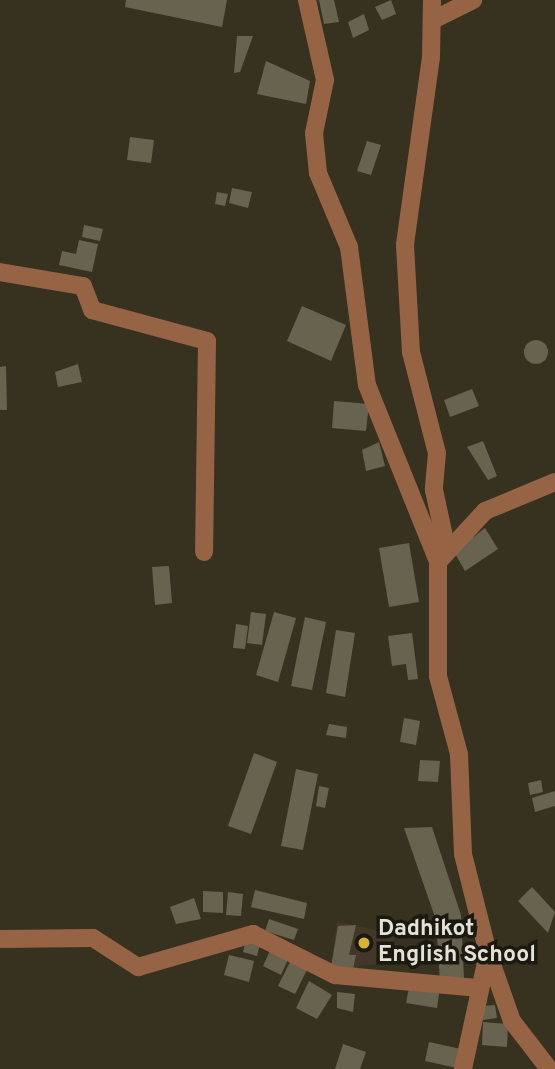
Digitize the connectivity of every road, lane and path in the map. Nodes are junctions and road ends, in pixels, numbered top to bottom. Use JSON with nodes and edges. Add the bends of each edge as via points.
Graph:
{"nodes":[{"id":1,"x":307,"y":0,"type":"edge"},
{"id":2,"x":432,"y":0,"type":"edge"},
{"id":3,"x":473,"y":0,"type":"edge"},
{"id":4,"x":433,"y":20,"type":"junction"},
{"id":5,"x":0,"y":272,"type":"edge"},
{"id":6,"x":555,"y":481,"type":"edge"},
{"id":7,"x":204,"y":552,"type":"dead end"},
{"id":8,"x":442,"y":556,"type":"junction"},
{"id":9,"x":0,"y":939,"type":"edge"},
{"id":10,"x":488,"y":953,"type":"junction"},
{"id":11,"x":479,"y":988,"type":"junction"},
{"id":12,"x":463,"y":1069,"type":"edge"},
{"id":13,"x":549,"y":1069,"type":"edge"}],
"edges":[{"from":1,"to":8,"type":"street","via":[[325,80],[314,132],[318,173],[349,247],[367,385]]},
{"from":2,"to":4,"type":"street"},
{"from":3,"to":4,"type":"street"},
{"from":4,"to":8,"type":"street","via":[[405,245],[411,352],[437,453],[434,490]]},
{"from":5,"to":7,"type":"street","via":[[83,286],[92,310],[207,341]]},
{"from":6,"to":8,"type":"street","via":[[485,511]]},
{"from":8,"to":10,"type":"street","via":[[438,676],[459,754],[463,854]]},
{"from":9,"to":11,"type":"street","via":[[93,938],[138,967],[253,934],[335,975]]},
{"from":10,"to":11,"type":"street"},
{"from":10,"to":13,"type":"street","via":[[512,1021]]},
{"from":11,"to":12,"type":"street"}]}
